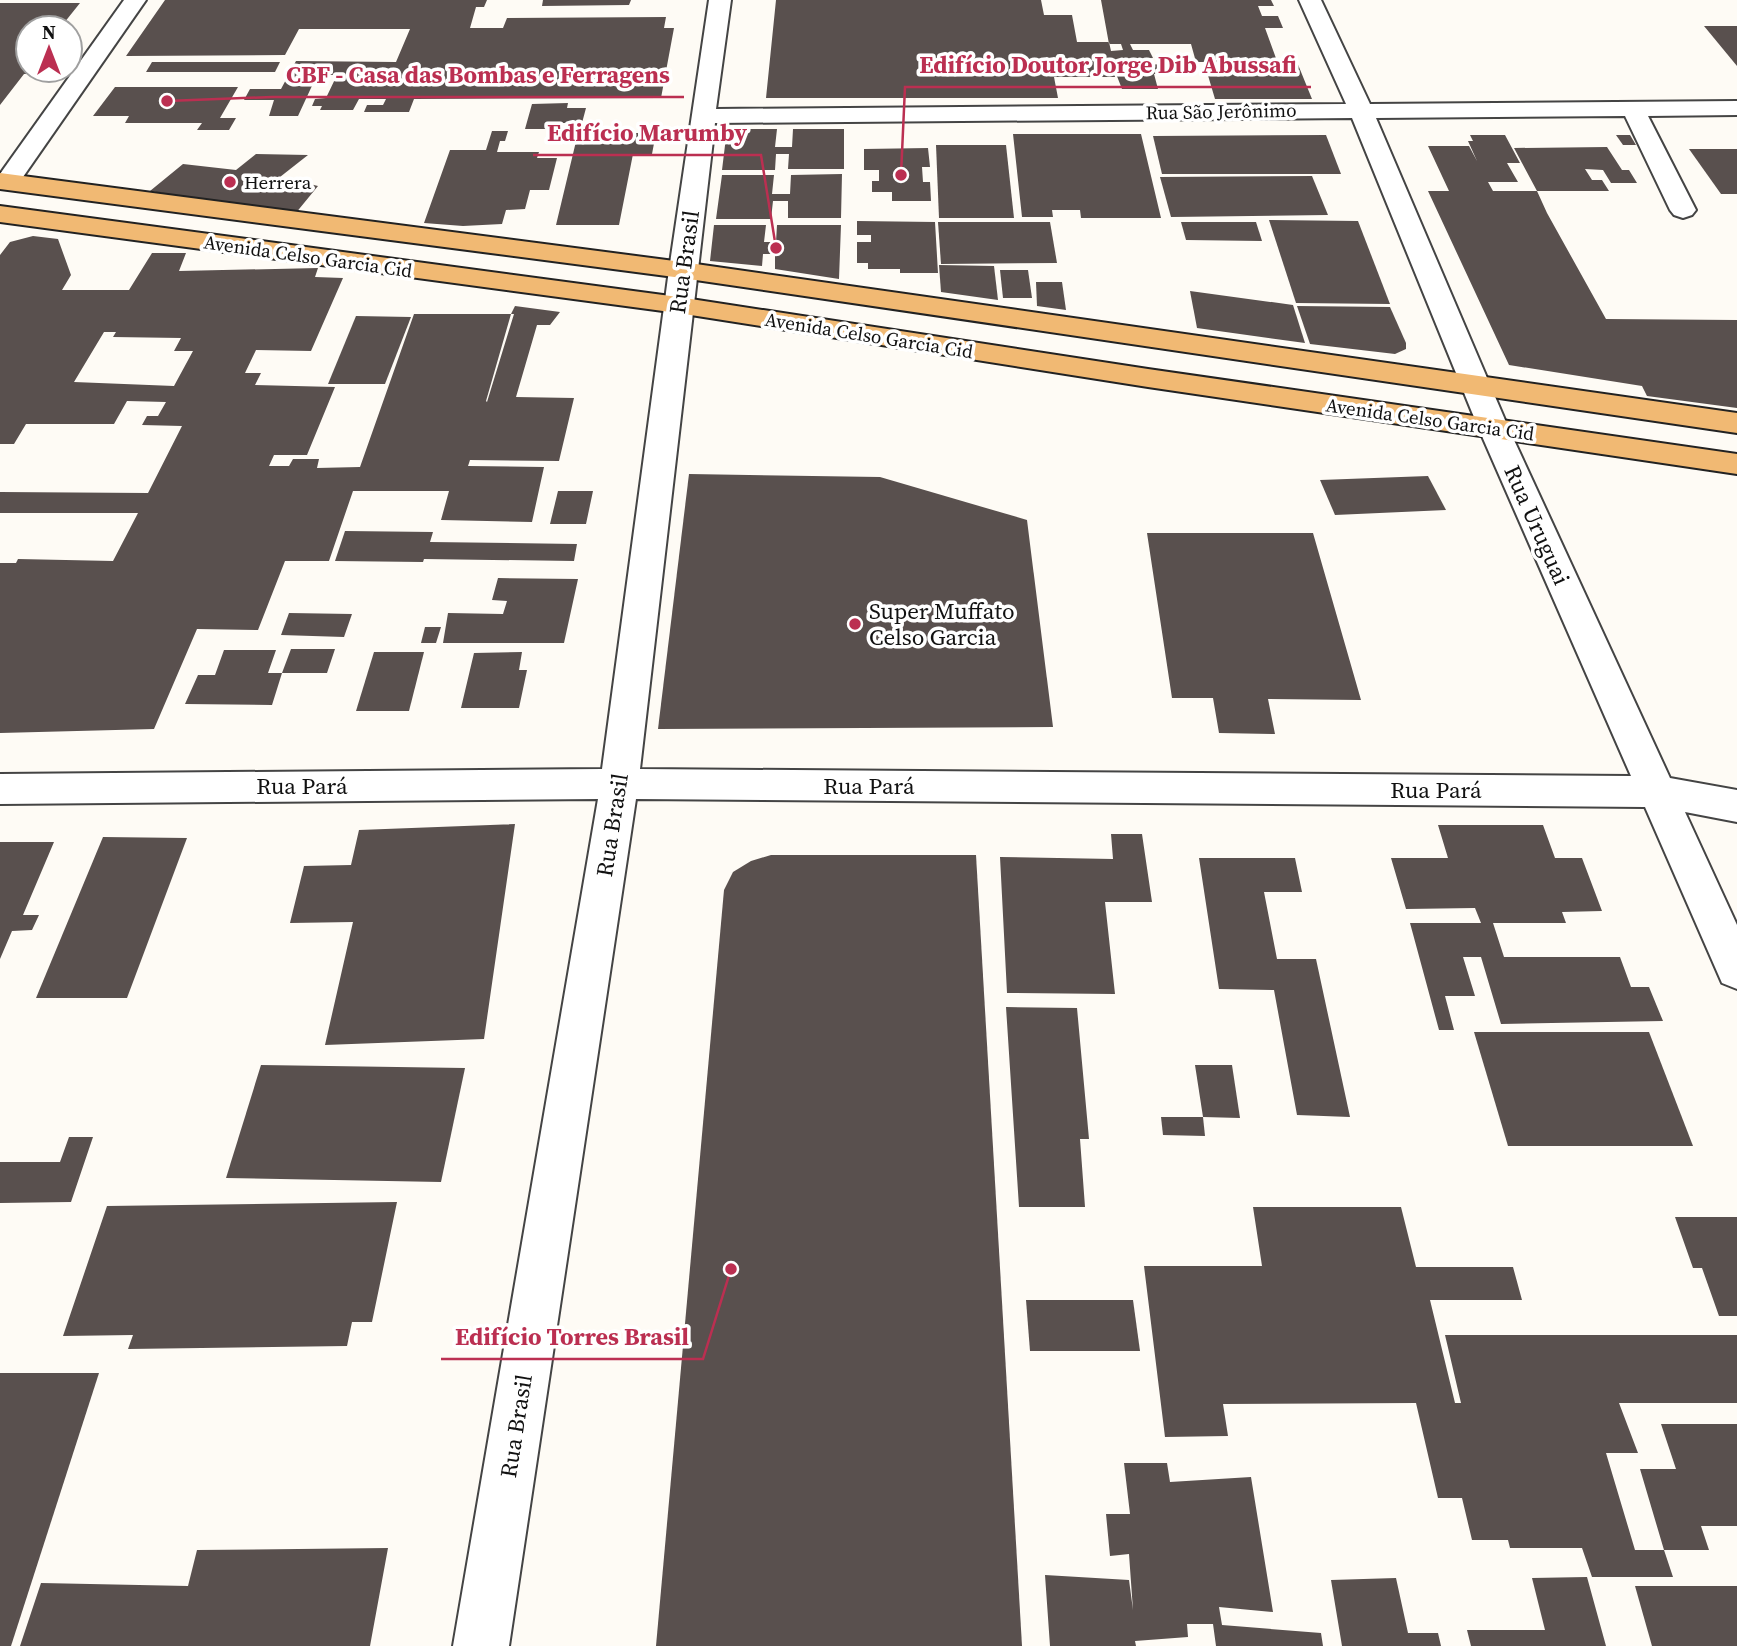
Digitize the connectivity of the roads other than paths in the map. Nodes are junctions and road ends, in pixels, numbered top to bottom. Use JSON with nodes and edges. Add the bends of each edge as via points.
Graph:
{"nodes":[{"id":1,"x":135,"y":0,"type":"edge"},
{"id":2,"x":720,"y":0,"type":"edge"},
{"id":3,"x":1310,"y":0,"type":"edge"},
{"id":4,"x":1737,"y":108,"type":"edge"},
{"id":5,"x":1633,"y":109,"type":"junction"},
{"id":6,"x":1361,"y":110,"type":"junction"},
{"id":7,"x":705,"y":116,"type":"junction"},
{"id":8,"x":2,"y":185,"type":"edge"},
{"id":9,"x":200,"y":207,"type":"junction"},
{"id":10,"x":1683,"y":210,"type":"dead end"},
{"id":11,"x":0,"y":215,"type":"edge"},
{"id":12,"x":395,"y":233,"type":"junction"},
{"id":13,"x":173,"y":238,"type":"junction"},
{"id":14,"x":375,"y":265,"type":"junction"},
{"id":15,"x":680,"y":288,"type":"junction"},
{"id":16,"x":1123,"y":334,"type":"junction"},
{"id":17,"x":1114,"y":373,"type":"junction"},
{"id":18,"x":1477,"y":385,"type":"junction"},
{"id":19,"x":1726,"y":421,"type":"edge"},
{"id":20,"x":1493,"y":427,"type":"junction"},
{"id":21,"x":1731,"y":463,"type":"edge"},
{"id":22,"x":618,"y":784,"type":"junction"},
{"id":23,"x":0,"y":789,"type":"edge"},
{"id":24,"x":1659,"y":792,"type":"junction"},
{"id":25,"x":1737,"y":806,"type":"edge"},
{"id":26,"x":1737,"y":970,"type":"edge"},
{"id":27,"x":481,"y":1646,"type":"edge"}],
"edges":[{"from":1,"to":8,"type":"street"},
{"from":2,"to":7,"type":"street","name":"Rua Brasil"},
{"from":3,"to":6,"type":"street","name":"Rua Uruguai"},
{"from":4,"to":5,"type":"street","name":"Rua São Jerônimo"},
{"from":5,"to":6,"type":"street","name":"Rua São Jerônimo"},
{"from":5,"to":10,"type":"street"},
{"from":6,"to":7,"type":"street","name":"Rua São Jerônimo"},
{"from":6,"to":18,"type":"street","name":"Rua Uruguai"},
{"from":7,"to":15,"type":"street","name":"Rua Brasil"},
{"from":8,"to":9,"type":"main road","name":"Avenida Celso Garcia Cid"},
{"from":9,"to":12,"type":"main road","name":"Avenida Celso Garcia Cid"},
{"from":9,"to":13,"type":"main road"},
{"from":11,"to":13,"type":"main road","name":"Avenida Celso Garcia Cid"},
{"from":12,"to":14,"type":"main road"},
{"from":12,"to":15,"type":"main road","name":"Avenida Celso Garcia Cid"},
{"from":13,"to":14,"type":"main road","name":"Avenida Celso Garcia Cid"},
{"from":14,"to":15,"type":"main road","name":"Avenida Celso Garcia Cid"},
{"from":15,"to":16,"type":"main road","name":"Avenida Celso Garcia Cid"},
{"from":15,"to":17,"type":"main road","name":"Avenida Celso Garcia Cid"},
{"from":15,"to":22,"type":"street","name":"Rua Brasil"},
{"from":16,"to":17,"type":"main road"},
{"from":16,"to":18,"type":"main road","name":"Avenida Celso Garcia Cid"},
{"from":17,"to":20,"type":"main road","name":"Avenida Celso Garcia Cid"},
{"from":18,"to":19,"type":"main road","name":"Avenida Celso Garcia Cid"},
{"from":18,"to":20,"type":"street","name":"Rua Uruguai"},
{"from":19,"to":21,"type":"main road"},
{"from":20,"to":21,"type":"main road","name":"Avenida Celso Garcia Cid"},
{"from":20,"to":24,"type":"street","name":"Rua Uruguai"},
{"from":22,"to":23,"type":"street","name":"Rua Pará"},
{"from":22,"to":24,"type":"street","name":"Rua Pará"},
{"from":22,"to":27,"type":"street","name":"Rua Brasil"},
{"from":24,"to":25,"type":"street","name":"Rua Pará"},
{"from":24,"to":26,"type":"street","name":"Rua Uruguai"}]}
